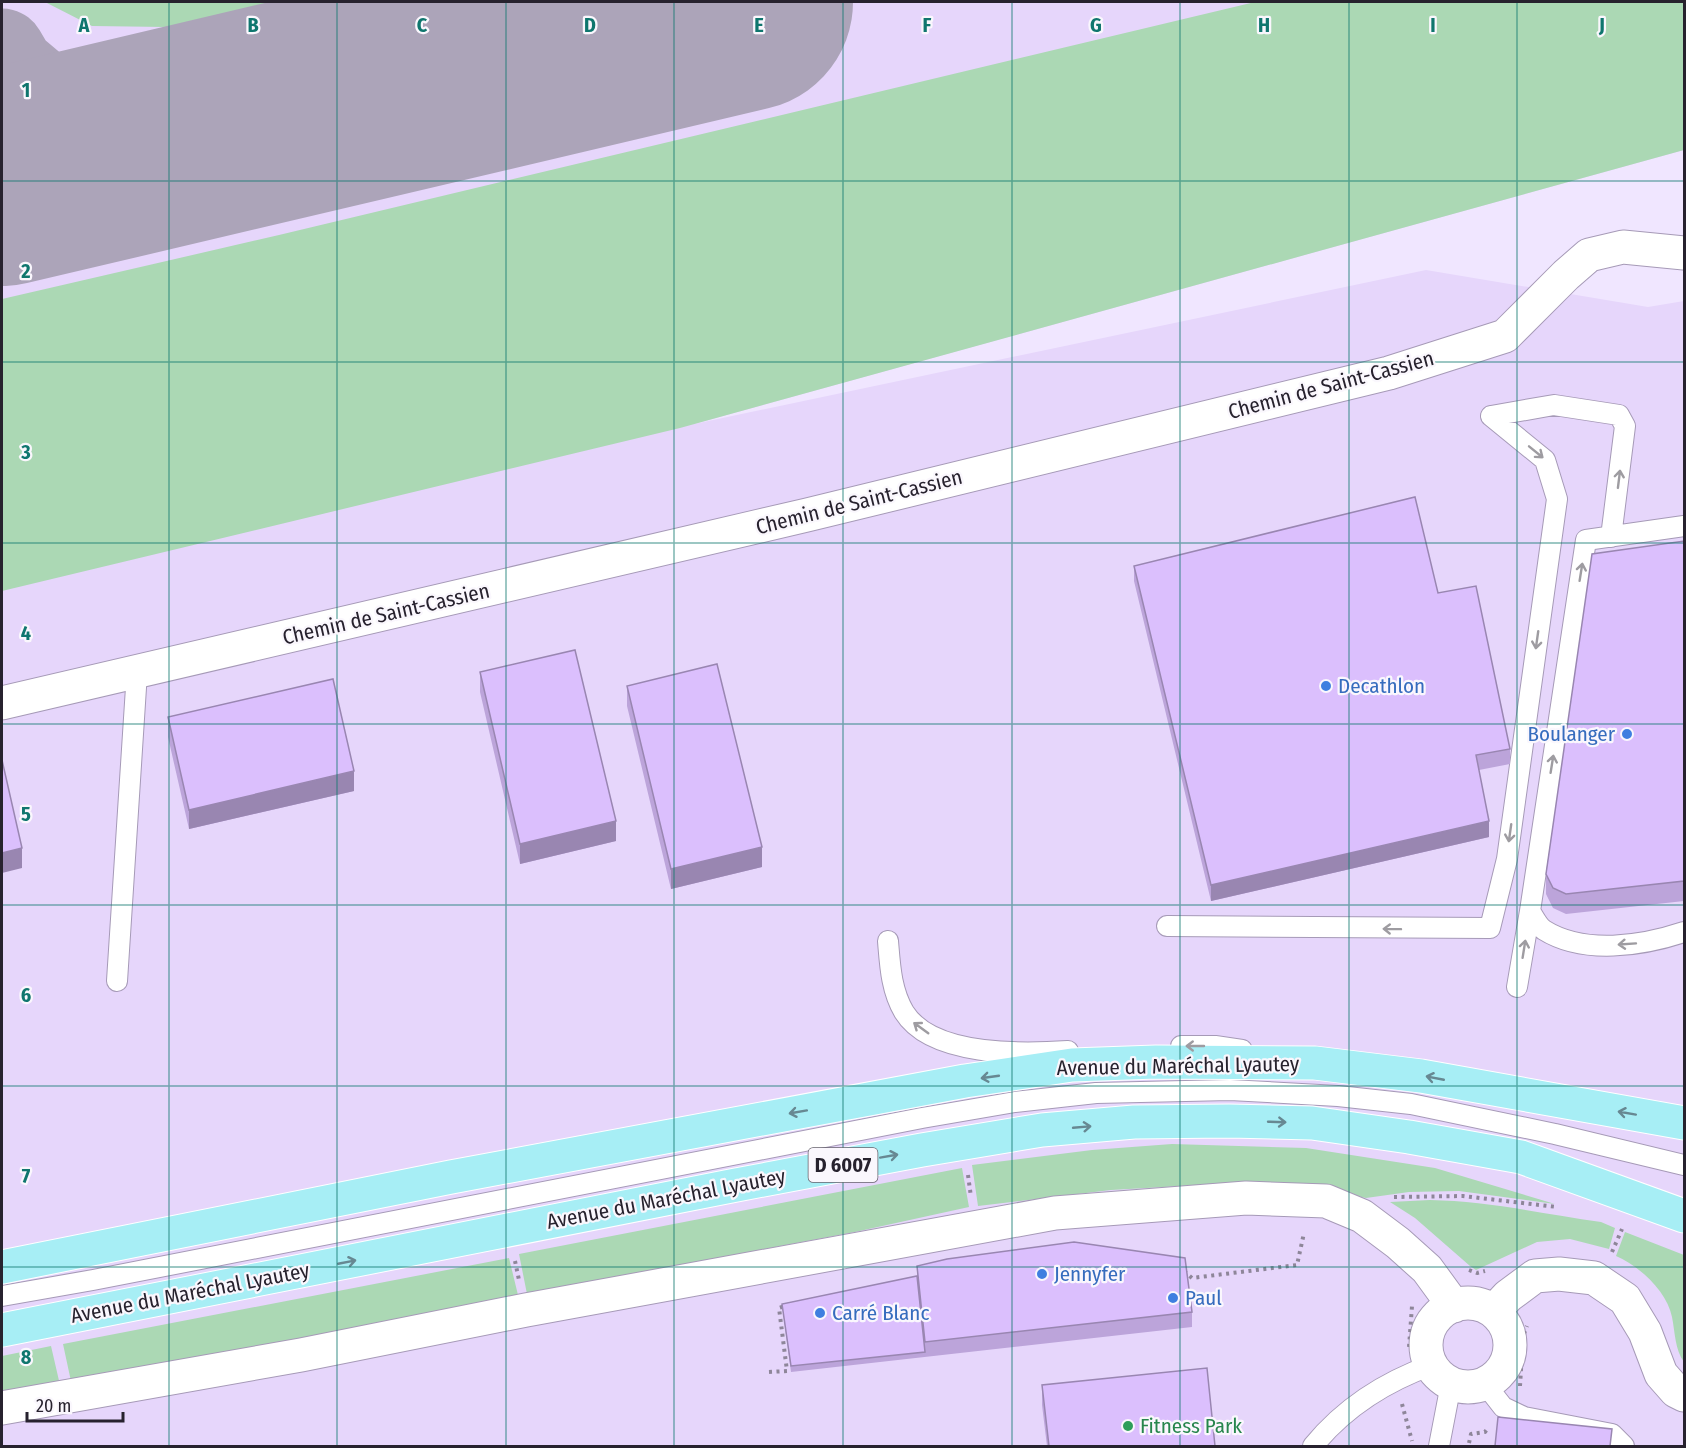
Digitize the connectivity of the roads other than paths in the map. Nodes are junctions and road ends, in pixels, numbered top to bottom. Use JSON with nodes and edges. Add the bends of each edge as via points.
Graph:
{"nodes":[{"id":1,"x":1684,"y":254,"type":"edge"},
{"id":2,"x":1684,"y":526,"type":"edge"},
{"id":3,"x":1611,"y":537,"type":"junction"},
{"id":4,"x":137,"y":672,"type":"junction"},
{"id":5,"x":2,"y":703,"type":"edge"},
{"id":6,"x":1530,"y":911,"type":"junction"},
{"id":7,"x":1167,"y":926,"type":"dead end"},
{"id":8,"x":1684,"y":932,"type":"edge"},
{"id":9,"x":888,"y":941,"type":"dead end"},
{"id":10,"x":117,"y":981,"type":"dead end"},
{"id":11,"x":1517,"y":987,"type":"dead end"},
{"id":12,"x":1315,"y":1063,"type":"junction"},
{"id":13,"x":1684,"y":1123,"type":"edge"},
{"id":14,"x":1684,"y":1165,"type":"edge"},
{"id":15,"x":1684,"y":1216,"type":"edge"},
{"id":16,"x":2,"y":1267,"type":"edge"},
{"id":17,"x":2,"y":1296,"type":"edge"},
{"id":18,"x":1454,"y":1306,"type":"junction"},
{"id":19,"x":1494,"y":1311,"type":"junction"},
{"id":20,"x":2,"y":1330,"type":"edge"},
{"id":21,"x":1429,"y":1374,"type":"junction"},
{"id":22,"x":1485,"y":1384,"type":"junction"},
{"id":23,"x":1684,"y":1395,"type":"edge"},
{"id":24,"x":2,"y":1408,"type":"edge"},
{"id":25,"x":1319,"y":1444,"type":"edge"},
{"id":26,"x":1439,"y":1446,"type":"edge"},
{"id":27,"x":1623,"y":1446,"type":"edge"}],
"edges":[{"from":1,"to":4,"type":"street","name":"Chemin de Saint-Cassien","via":[[1623,247],[1589,255],[1505,336],[1389,373]]},
{"from":2,"to":3,"type":"lane"},
{"from":6,"to":3,"type":"lane","one_way":true,"via":[[1586,540]]},
{"from":3,"to":7,"type":"lane","one_way":true,"via":[[1625,426],[1619,415],[1554,405],[1491,416],[1545,460],[1557,499],[1507,859],[1490,928]]},
{"from":4,"to":5,"type":"street","name":"Chemin de Saint-Cassien"},
{"from":4,"to":10,"type":"lane"},
{"from":8,"to":6,"type":"lane","one_way":true,"via":[[1641,943],[1571,942],[1542,929]]},
{"from":11,"to":6,"type":"lane","one_way":true},
{"from":12,"to":9,"type":"lane","one_way":true,"via":[[1215,1046],[1026,1053],[938,1040],[916,1026],[905,1012],[890,973]]},
{"from":13,"to":12,"type":"main road","name":"Avenue du Maréchal Lyautey","one_way":true,"via":[[1420,1076]]},
{"from":12,"to":16,"type":"main road","name":"Avenue du Maréchal Lyautey","one_way":true,"via":[[1072,1065],[965,1081]]},
{"from":14,"to":17,"type":"lane","via":[[1411,1104],[1230,1090],[1096,1093],[922,1118]]},
{"from":20,"to":15,"type":"main road","name":"Avenue du Maréchal Lyautey","number":"D 6007","one_way":true,"via":[[922,1150],[1042,1130],[1134,1122],[1312,1123],[1409,1137],[1521,1157]]},
{"from":18,"to":19,"type":"street","via":[[1468,1303]]},
{"from":18,"to":21,"type":"street","via":[[1432,1324],[1427,1337]]},
{"from":18,"to":24,"type":"street","via":[[1427,1269],[1362,1216],[1326,1201],[1246,1198],[1054,1213],[278,1360]]},
{"from":19,"to":22,"type":"street","via":[[1505,1324],[1510,1341],[1509,1359],[1499,1374]]},
{"from":19,"to":23,"type":"street","via":[[1535,1276],[1594,1278],[1624,1299],[1645,1332],[1661,1374]]},
{"from":21,"to":22,"type":"street","via":[[1468,1387]]},
{"from":21,"to":25,"type":"lane","via":[[1351,1407]]},
{"from":21,"to":26,"type":"lane"},
{"from":22,"to":27,"type":"lane","via":[[1503,1407],[1524,1417],[1612,1434]]}]}
